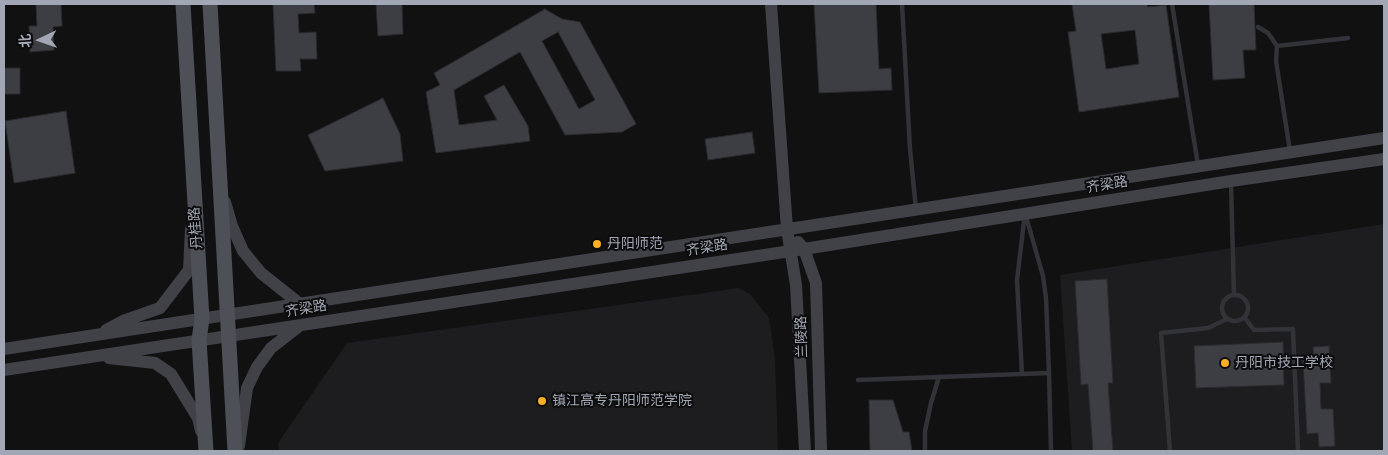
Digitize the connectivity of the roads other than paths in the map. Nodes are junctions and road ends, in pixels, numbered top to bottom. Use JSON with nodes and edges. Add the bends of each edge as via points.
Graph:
{"nodes":[{"id":1,"x":182,"y":4,"type":"edge"},
{"id":2,"x":210,"y":4,"type":"edge"},
{"id":3,"x":772,"y":4,"type":"edge"},
{"id":4,"x":902,"y":4,"type":"edge"},
{"id":5,"x":1172,"y":4,"type":"edge"},
{"id":6,"x":1258,"y":26,"type":"dead end"},
{"id":7,"x":1348,"y":38,"type":"dead end"},
{"id":8,"x":1277,"y":46,"type":"junction"},
{"id":9,"x":1384,"y":138,"type":"edge"},
{"id":10,"x":1290,"y":152,"type":"junction"},
{"id":11,"x":1384,"y":159,"type":"edge"},
{"id":12,"x":1198,"y":166,"type":"junction"},
{"id":13,"x":219,"y":180,"type":"junction"},
{"id":14,"x":1231,"y":181,"type":"junction"},
{"id":15,"x":194,"y":184,"type":"junction"},
{"id":16,"x":916,"y":210,"type":"junction"},
{"id":17,"x":1025,"y":214,"type":"junction"},
{"id":18,"x":787,"y":229,"type":"junction"},
{"id":19,"x":804,"y":249,"type":"junction"},
{"id":20,"x":790,"y":250,"type":"junction"},
{"id":21,"x":1234,"y":295,"type":"junction"},
{"id":22,"x":300,"y":304,"type":"junction"},
{"id":23,"x":226,"y":315,"type":"junction"},
{"id":24,"x":1245,"y":318,"type":"junction"},
{"id":25,"x":202,"y":319,"type":"junction"},
{"id":26,"x":1227,"y":319,"type":"junction"},
{"id":27,"x":300,"y":326,"type":"junction"},
{"id":28,"x":96,"y":335,"type":"junction"},
{"id":29,"x":228,"y":337,"type":"junction"},
{"id":30,"x":199,"y":340,"type":"junction"},
{"id":31,"x":4,"y":349,"type":"edge"},
{"id":32,"x":95,"y":356,"type":"junction"},
{"id":33,"x":4,"y":370,"type":"edge"},
{"id":34,"x":1048,"y":373,"type":"junction"},
{"id":35,"x":1022,"y":374,"type":"junction"},
{"id":36,"x":939,"y":377,"type":"junction"},
{"id":37,"x":858,"y":380,"type":"dead end"},
{"id":38,"x":205,"y":451,"type":"edge"},
{"id":39,"x":236,"y":451,"type":"edge"},
{"id":40,"x":805,"y":451,"type":"edge"},
{"id":41,"x":821,"y":451,"type":"edge"},
{"id":42,"x":925,"y":451,"type":"edge"},
{"id":43,"x":1051,"y":451,"type":"edge"},
{"id":44,"x":1170,"y":451,"type":"edge"},
{"id":45,"x":1298,"y":451,"type":"edge"}],
"edges":[{"from":1,"to":15,"type":"main road","name":"丹桂路"},
{"from":2,"to":13,"type":"main road","name":"丹桂路"},
{"from":3,"to":18,"type":"main road","name":"兰陵路"},
{"from":4,"to":16,"type":"lane"},
{"from":5,"to":12,"type":"lane"},
{"from":6,"to":8,"type":"lane"},
{"from":7,"to":8,"type":"lane"},
{"from":8,"to":10,"type":"lane","via":[[1276,61]]},
{"from":9,"to":10,"type":"main road","name":"齐梁路"},
{"from":10,"to":12,"type":"main road","name":"齐梁路"},
{"from":11,"to":14,"type":"main road","name":"齐梁路"},
{"from":12,"to":16,"type":"main road","name":"齐梁路"},
{"from":13,"to":22,"type":"main road","via":[[243,251],[262,273]]},
{"from":13,"to":23,"type":"main road","name":"丹桂路"},
{"from":14,"to":17,"type":"main road","name":"齐梁路"},
{"from":14,"to":21,"type":"lane"},
{"from":15,"to":25,"type":"main road","name":"丹桂路"},
{"from":15,"to":28,"type":"main road","via":[[189,270],[160,308]]},
{"from":16,"to":18,"type":"main road","name":"齐梁路"},
{"from":17,"to":19,"type":"main road","name":"齐梁路"},
{"from":17,"to":34,"type":"lane","via":[[1043,276]]},
{"from":17,"to":35,"type":"lane","via":[[1017,280]]},
{"from":18,"to":19,"type":"main road","name":"兰陵路"},
{"from":18,"to":20,"type":"main road","name":"兰陵路"},
{"from":18,"to":22,"type":"main road","name":"齐梁路"},
{"from":19,"to":20,"type":"main road","name":"齐梁路"},
{"from":19,"to":41,"type":"main road","name":"兰陵路","via":[[816,282]]},
{"from":20,"to":27,"type":"main road","name":"齐梁路"},
{"from":20,"to":40,"type":"main road","name":"兰陵路","via":[[796,285]]},
{"from":21,"to":24,"type":"lane","via":[[1246,300],[1248,312]]},
{"from":21,"to":26,"type":"lane","via":[[1224,301],[1222,308]]},
{"from":22,"to":23,"type":"main road","name":"齐梁路"},
{"from":23,"to":25,"type":"main road","name":"齐梁路"},
{"from":23,"to":29,"type":"main road","name":"丹桂路"},
{"from":24,"to":26,"type":"lane","via":[[1233,322]]},
{"from":24,"to":45,"type":"lane","via":[[1254,330],[1293,329]]},
{"from":25,"to":28,"type":"main road","name":"齐梁路"},
{"from":25,"to":30,"type":"main road","name":"丹桂路"},
{"from":26,"to":44,"type":"lane","via":[[1208,328],[1162,333]]},
{"from":27,"to":29,"type":"main road","name":"齐梁路"},
{"from":27,"to":39,"type":"main road","via":[[270,348],[257,367],[247,388]]},
{"from":28,"to":31,"type":"main road","name":"齐梁路"},
{"from":29,"to":30,"type":"main road","name":"齐梁路"},
{"from":29,"to":39,"type":"main road","name":"丹桂路"},
{"from":30,"to":32,"type":"main road","name":"齐梁路"},
{"from":30,"to":38,"type":"main road","name":"丹桂路"},
{"from":32,"to":33,"type":"main road","name":"齐梁路"},
{"from":32,"to":38,"type":"main road","via":[[155,363],[171,374],[198,418]]},
{"from":34,"to":35,"type":"lane"},
{"from":34,"to":43,"type":"lane"},
{"from":35,"to":36,"type":"lane"},
{"from":36,"to":37,"type":"lane"},
{"from":36,"to":42,"type":"lane","via":[[931,403]]}]}
